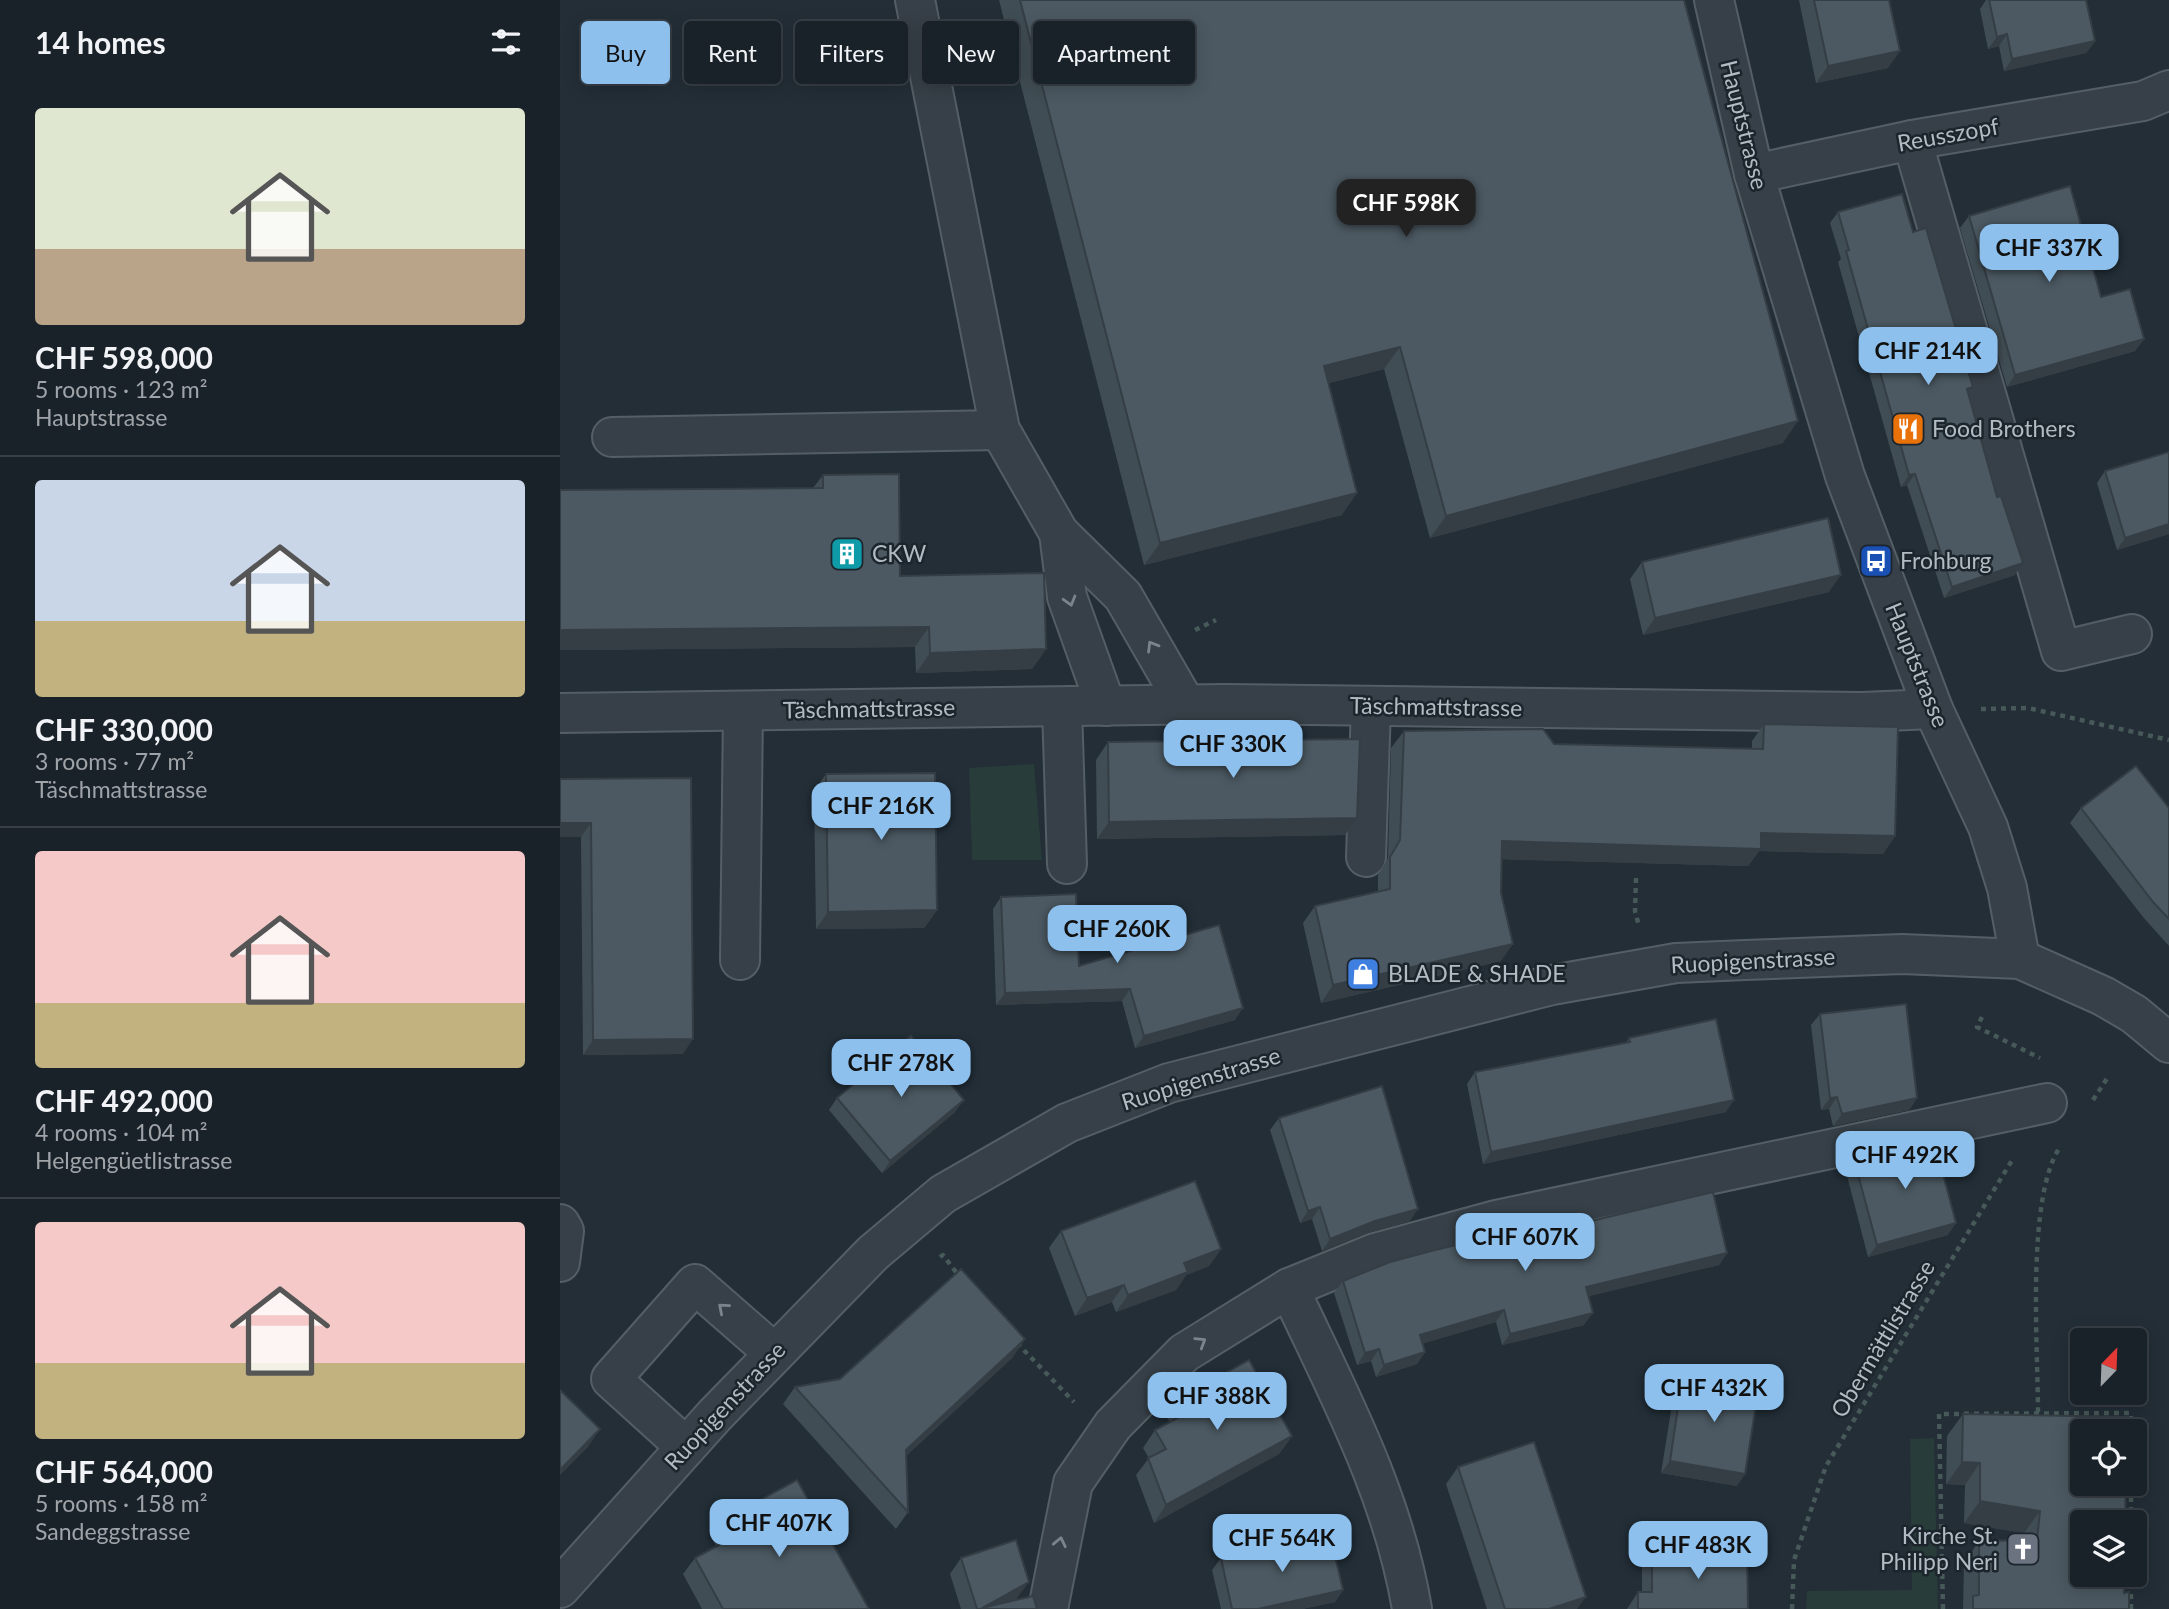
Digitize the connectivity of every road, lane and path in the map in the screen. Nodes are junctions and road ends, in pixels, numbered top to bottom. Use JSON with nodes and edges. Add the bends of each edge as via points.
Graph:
{"nodes":[{"id":1,"x":915,"y":0,"type":"edge"},
{"id":2,"x":1714,"y":0,"type":"edge"},
{"id":3,"x":2160,"y":105,"type":"edge"},
{"id":4,"x":1912,"y":141,"type":"junction"},
{"id":5,"x":1754,"y":174,"type":"junction"},
{"id":6,"x":1000,"y":430,"type":"junction"},
{"id":7,"x":612,"y":437,"type":"dead end"},
{"id":8,"x":1059,"y":533,"type":"junction"},
{"id":9,"x":2132,"y":634,"type":"dead end"},
{"id":10,"x":1186,"y":705,"type":"junction"},
{"id":11,"x":1106,"y":706,"type":"junction"},
{"id":12,"x":1371,"y":706,"type":"junction"},
{"id":13,"x":1062,"y":707,"type":"junction"},
{"id":14,"x":1933,"y":709,"type":"junction"},
{"id":15,"x":743,"y":711,"type":"junction"},
{"id":16,"x":560,"y":713,"type":"edge"},
{"id":17,"x":2169,"y":740,"type":"edge"},
{"id":18,"x":1366,"y":857,"type":"dead end"},
{"id":19,"x":1067,"y":864,"type":"dead end"},
{"id":20,"x":2020,"y":959,"type":"junction"},
{"id":21,"x":740,"y":961,"type":"dead end"},
{"id":22,"x":2169,"y":1043,"type":"edge"},
{"id":23,"x":2108,"y":1077,"type":"dead end"},
{"id":24,"x":2047,"y":1103,"type":"joint"},
{"id":25,"x":2086,"y":1109,"type":"dead end"},
{"id":26,"x":2066,"y":1139,"type":"dead end"},
{"id":27,"x":560,"y":1224,"type":"edge"},
{"id":28,"x":943,"y":1255,"type":"dead end"},
{"id":29,"x":560,"y":1262,"type":"edge"},
{"id":30,"x":966,"y":1285,"type":"edge"},
{"id":31,"x":1289,"y":1288,"type":"junction"},
{"id":32,"x":1007,"y":1334,"type":"edge"},
{"id":33,"x":774,"y":1353,"type":"junction"},
{"id":34,"x":2038,"y":1412,"type":"junction"},
{"id":35,"x":2131,"y":1419,"type":"edge"},
{"id":36,"x":1107,"y":1436,"type":"junction"},
{"id":37,"x":686,"y":1447,"type":"junction"},
{"id":38,"x":2131,"y":1587,"type":"edge"},
{"id":39,"x":560,"y":1588,"type":"edge"},
{"id":40,"x":1048,"y":1609,"type":"edge"},
{"id":41,"x":1412,"y":1609,"type":"edge"},
{"id":42,"x":1792,"y":1609,"type":"edge"},
{"id":43,"x":1943,"y":1609,"type":"edge"},
{"id":44,"x":2131,"y":1609,"type":"edge"}],
"edges":[{"from":1,"to":6,"type":"street"},
{"from":2,"to":5,"type":"street","name":"Hauptstrasse"},
{"from":3,"to":4,"type":"street","name":"Reusszopf"},
{"from":4,"to":5,"type":"street","name":"Reusszopf"},
{"from":4,"to":9,"type":"street","via":[[2061,651]]},
{"from":5,"to":14,"type":"street","name":"Hauptstrasse","via":[[1845,476]]},
{"from":6,"to":7,"type":"street"},
{"from":6,"to":8,"type":"street"},
{"from":10,"to":8,"type":"street","one_way":true,"via":[[1123,596]]},
{"from":8,"to":11,"type":"street","one_way":true,"via":[[1067,597]]},
{"from":10,"to":11,"type":"street","name":"Täschmattstrasse"},
{"from":10,"to":12,"type":"street","name":"Täschmattstrasse"},
{"from":11,"to":13,"type":"street","name":"Täschmattstrasse"},
{"from":12,"to":14,"type":"street","name":"Täschmattstrasse"},
{"from":12,"to":18,"type":"street"},
{"from":13,"to":15,"type":"street","name":"Täschmattstrasse"},
{"from":13,"to":19,"type":"street"},
{"from":14,"to":17,"type":"path","via":[[2028,708]]},
{"from":14,"to":20,"type":"street","name":"Hauptstrasse","via":[[1988,827],[2007,888]]},
{"from":15,"to":16,"type":"street","name":"Täschmattstrasse"},
{"from":15,"to":21,"type":"street"},
{"from":20,"to":22,"type":"street","via":[[2113,1002]]},
{"from":20,"to":33,"type":"street","name":"Ruopigenstrasse","via":[[1902,954],[1676,963],[1552,985],[1169,1083],[1067,1123],[943,1194],[857,1266]]},
{"from":23,"to":25,"type":"path"},
{"from":24,"to":31,"type":"street","via":[[1496,1220],[1375,1253]]},
{"from":24,"to":42,"type":"path","name":"Obermättlistrasse","via":[[1826,1466],[1794,1560]]},
{"from":26,"to":34,"type":"path","via":[[2053,1158],[2038,1216]]},
{"from":27,"to":29,"type":"street","via":[[564,1231]]},
{"from":28,"to":30,"type":"path"},
{"from":36,"to":31,"type":"street","one_way":true,"via":[[1184,1353]]},
{"from":31,"to":41,"type":"street","via":[[1381,1486],[1404,1557]]},
{"from":32,"to":36,"type":"path"},
{"from":33,"to":37,"type":"street","name":"Ruopigenstrasse"},
{"from":33,"to":37,"type":"street","one_way":true,"via":[[695,1284],[611,1379]]},
{"from":34,"to":35,"type":"path","via":[[2131,1413]]},
{"from":34,"to":43,"type":"path","via":[[1939,1414]]},
{"from":40,"to":36,"type":"street","one_way":true,"via":[[1073,1483]]},
{"from":37,"to":39,"type":"street","name":"Ruopigenstrasse"},
{"from":38,"to":44,"type":"path"}]}
